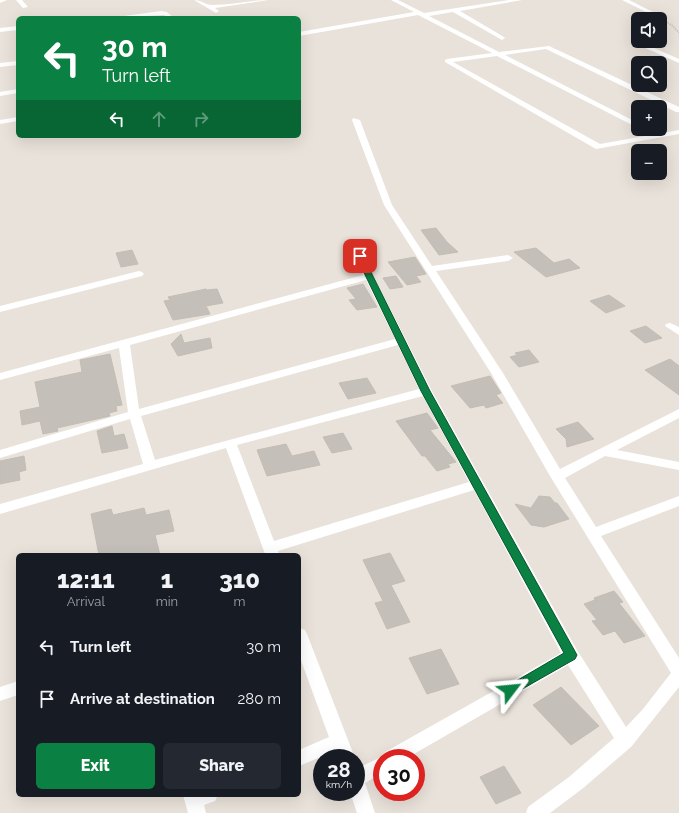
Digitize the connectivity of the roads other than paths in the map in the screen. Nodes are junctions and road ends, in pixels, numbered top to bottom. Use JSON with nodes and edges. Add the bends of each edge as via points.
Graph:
{"nodes":[{"id":1,"x":4,"y":0,"type":"edge"},
{"id":2,"x":19,"y":0,"type":"edge"},
{"id":3,"x":197,"y":0,"type":"edge"},
{"id":4,"x":266,"y":0,"type":"edge"},
{"id":5,"x":394,"y":0,"type":"edge"},
{"id":6,"x":518,"y":0,"type":"edge"},
{"id":7,"x":625,"y":0,"type":"edge"},
{"id":8,"x":0,"y":1,"type":"edge"},
{"id":9,"x":25,"y":7,"type":"dead end"},
{"id":10,"x":209,"y":7,"type":"junction"},
{"id":11,"x":454,"y":10,"type":"junction"},
{"id":12,"x":650,"y":12,"type":"edge"},
{"id":13,"x":220,"y":14,"type":"dead end"},
{"id":14,"x":421,"y":14,"type":"junction"},
{"id":15,"x":132,"y":16,"type":"edge"},
{"id":16,"x":169,"y":16,"type":"edge"},
{"id":17,"x":16,"y":28,"type":"edge"},
{"id":18,"x":0,"y":30,"type":"edge"},
{"id":19,"x":301,"y":34,"type":"edge"},
{"id":20,"x":502,"y":38,"type":"dead end"},
{"id":21,"x":650,"y":48,"type":"edge"},
{"id":22,"x":496,"y":54,"type":"junction"},
{"id":23,"x":679,"y":61,"type":"edge"},
{"id":24,"x":16,"y":63,"type":"edge"},
{"id":25,"x":0,"y":65,"type":"edge"},
{"id":26,"x":16,"y":91,"type":"edge"},
{"id":27,"x":0,"y":94,"type":"edge"},
{"id":28,"x":679,"y":110,"type":"edge"},
{"id":29,"x":16,"y":118,"type":"edge"},
{"id":30,"x":356,"y":120,"type":"dead end"},
{"id":31,"x":0,"y":122,"type":"edge"},
{"id":32,"x":631,"y":122,"type":"edge"},
{"id":33,"x":679,"y":132,"type":"edge"},
{"id":34,"x":667,"y":134,"type":"edge"},
{"id":35,"x":658,"y":136,"type":"edge"},
{"id":36,"x":354,"y":246,"type":"dead end"},
{"id":37,"x":508,"y":258,"type":"dead end"},
{"id":38,"x":431,"y":269,"type":"junction"},
{"id":39,"x":139,"y":274,"type":"dead end"},
{"id":40,"x":370,"y":276,"type":"junction"},
{"id":41,"x":0,"y":309,"type":"edge"},
{"id":42,"x":401,"y":341,"type":"junction"},
{"id":43,"x":124,"y":343,"type":"junction"},
{"id":44,"x":0,"y":377,"type":"edge"},
{"id":45,"x":426,"y":391,"type":"junction"},
{"id":46,"x":679,"y":413,"type":"edge"},
{"id":47,"x":134,"y":414,"type":"junction"},
{"id":48,"x":230,"y":443,"type":"junction"},
{"id":49,"x":605,"y":452,"type":"junction"},
{"id":50,"x":0,"y":454,"type":"edge"},
{"id":51,"x":150,"y":466,"type":"junction"},
{"id":52,"x":679,"y":466,"type":"edge"},
{"id":53,"x":557,"y":476,"type":"junction"},
{"id":54,"x":478,"y":484,"type":"junction"},
{"id":55,"x":679,"y":501,"type":"edge"},
{"id":56,"x":0,"y":509,"type":"edge"},
{"id":57,"x":594,"y":533,"type":"junction"},
{"id":58,"x":271,"y":552,"type":"edge"},
{"id":59,"x":301,"y":639,"type":"edge"},
{"id":60,"x":571,"y":655,"type":"junction"},
{"id":61,"x":679,"y":673,"type":"edge"},
{"id":62,"x":16,"y":689,"type":"edge"},
{"id":63,"x":0,"y":694,"type":"edge"},
{"id":64,"x":340,"y":741,"type":"junction"},
{"id":65,"x":625,"y":741,"type":"junction"},
{"id":66,"x":343,"y":749,"type":"edge"},
{"id":67,"x":408,"y":749,"type":"edge"},
{"id":68,"x":301,"y":757,"type":"edge"},
{"id":69,"x":362,"y":801,"type":"edge"},
{"id":70,"x":366,"y":813,"type":"edge"},
{"id":71,"x":535,"y":813,"type":"edge"}],
"edges":[{"from":1,"to":8,"type":"street"},
{"from":2,"to":9,"type":"street"},
{"from":3,"to":10,"type":"street"},
{"from":4,"to":10,"type":"street"},
{"from":5,"to":14,"type":"street"},
{"from":6,"to":11,"type":"street"},
{"from":7,"to":12,"type":"street"},
{"from":10,"to":13,"type":"street"},
{"from":11,"to":14,"type":"street"},
{"from":11,"to":20,"type":"street"},
{"from":14,"to":19,"type":"street"},
{"from":14,"to":22,"type":"street"},
{"from":15,"to":16,"type":"street","via":[[161,13]]},
{"from":17,"to":18,"type":"street"},
{"from":21,"to":23,"type":"street"},
{"from":22,"to":28,"type":"street","via":[[547,47]]},
{"from":22,"to":32,"type":"street"},
{"from":22,"to":35,"type":"street","via":[[447,61],[599,147]]},
{"from":24,"to":25,"type":"street"},
{"from":26,"to":27,"type":"street"},
{"from":29,"to":31,"type":"street"},
{"from":30,"to":38,"type":"street","via":[[388,205]]},
{"from":33,"to":34,"type":"street"},
{"from":36,"to":40,"type":"street"},
{"from":37,"to":38,"type":"street"},
{"from":38,"to":53,"type":"street","via":[[497,373]]},
{"from":39,"to":41,"type":"street"},
{"from":40,"to":42,"type":"street"},
{"from":40,"to":43,"type":"street"},
{"from":42,"to":45,"type":"street"},
{"from":42,"to":47,"type":"street"},
{"from":43,"to":44,"type":"street"},
{"from":43,"to":47,"type":"street"},
{"from":45,"to":48,"type":"street"},
{"from":45,"to":54,"type":"street"},
{"from":46,"to":49,"type":"street"},
{"from":47,"to":50,"type":"street"},
{"from":47,"to":51,"type":"street"},
{"from":48,"to":51,"type":"street"},
{"from":48,"to":58,"type":"street"},
{"from":49,"to":52,"type":"street"},
{"from":49,"to":53,"type":"street"},
{"from":51,"to":56,"type":"street"},
{"from":53,"to":57,"type":"street"},
{"from":54,"to":58,"type":"street"},
{"from":54,"to":60,"type":"street"},
{"from":55,"to":57,"type":"street"},
{"from":57,"to":61,"type":"street"},
{"from":59,"to":64,"type":"street"},
{"from":60,"to":65,"type":"street"},
{"from":60,"to":67,"type":"street"},
{"from":61,"to":65,"type":"street","via":[[661,701]]},
{"from":62,"to":63,"type":"street"},
{"from":64,"to":66,"type":"street"},
{"from":64,"to":68,"type":"street"},
{"from":65,"to":71,"type":"street","via":[[568,790]]},
{"from":69,"to":70,"type":"street"}]}
